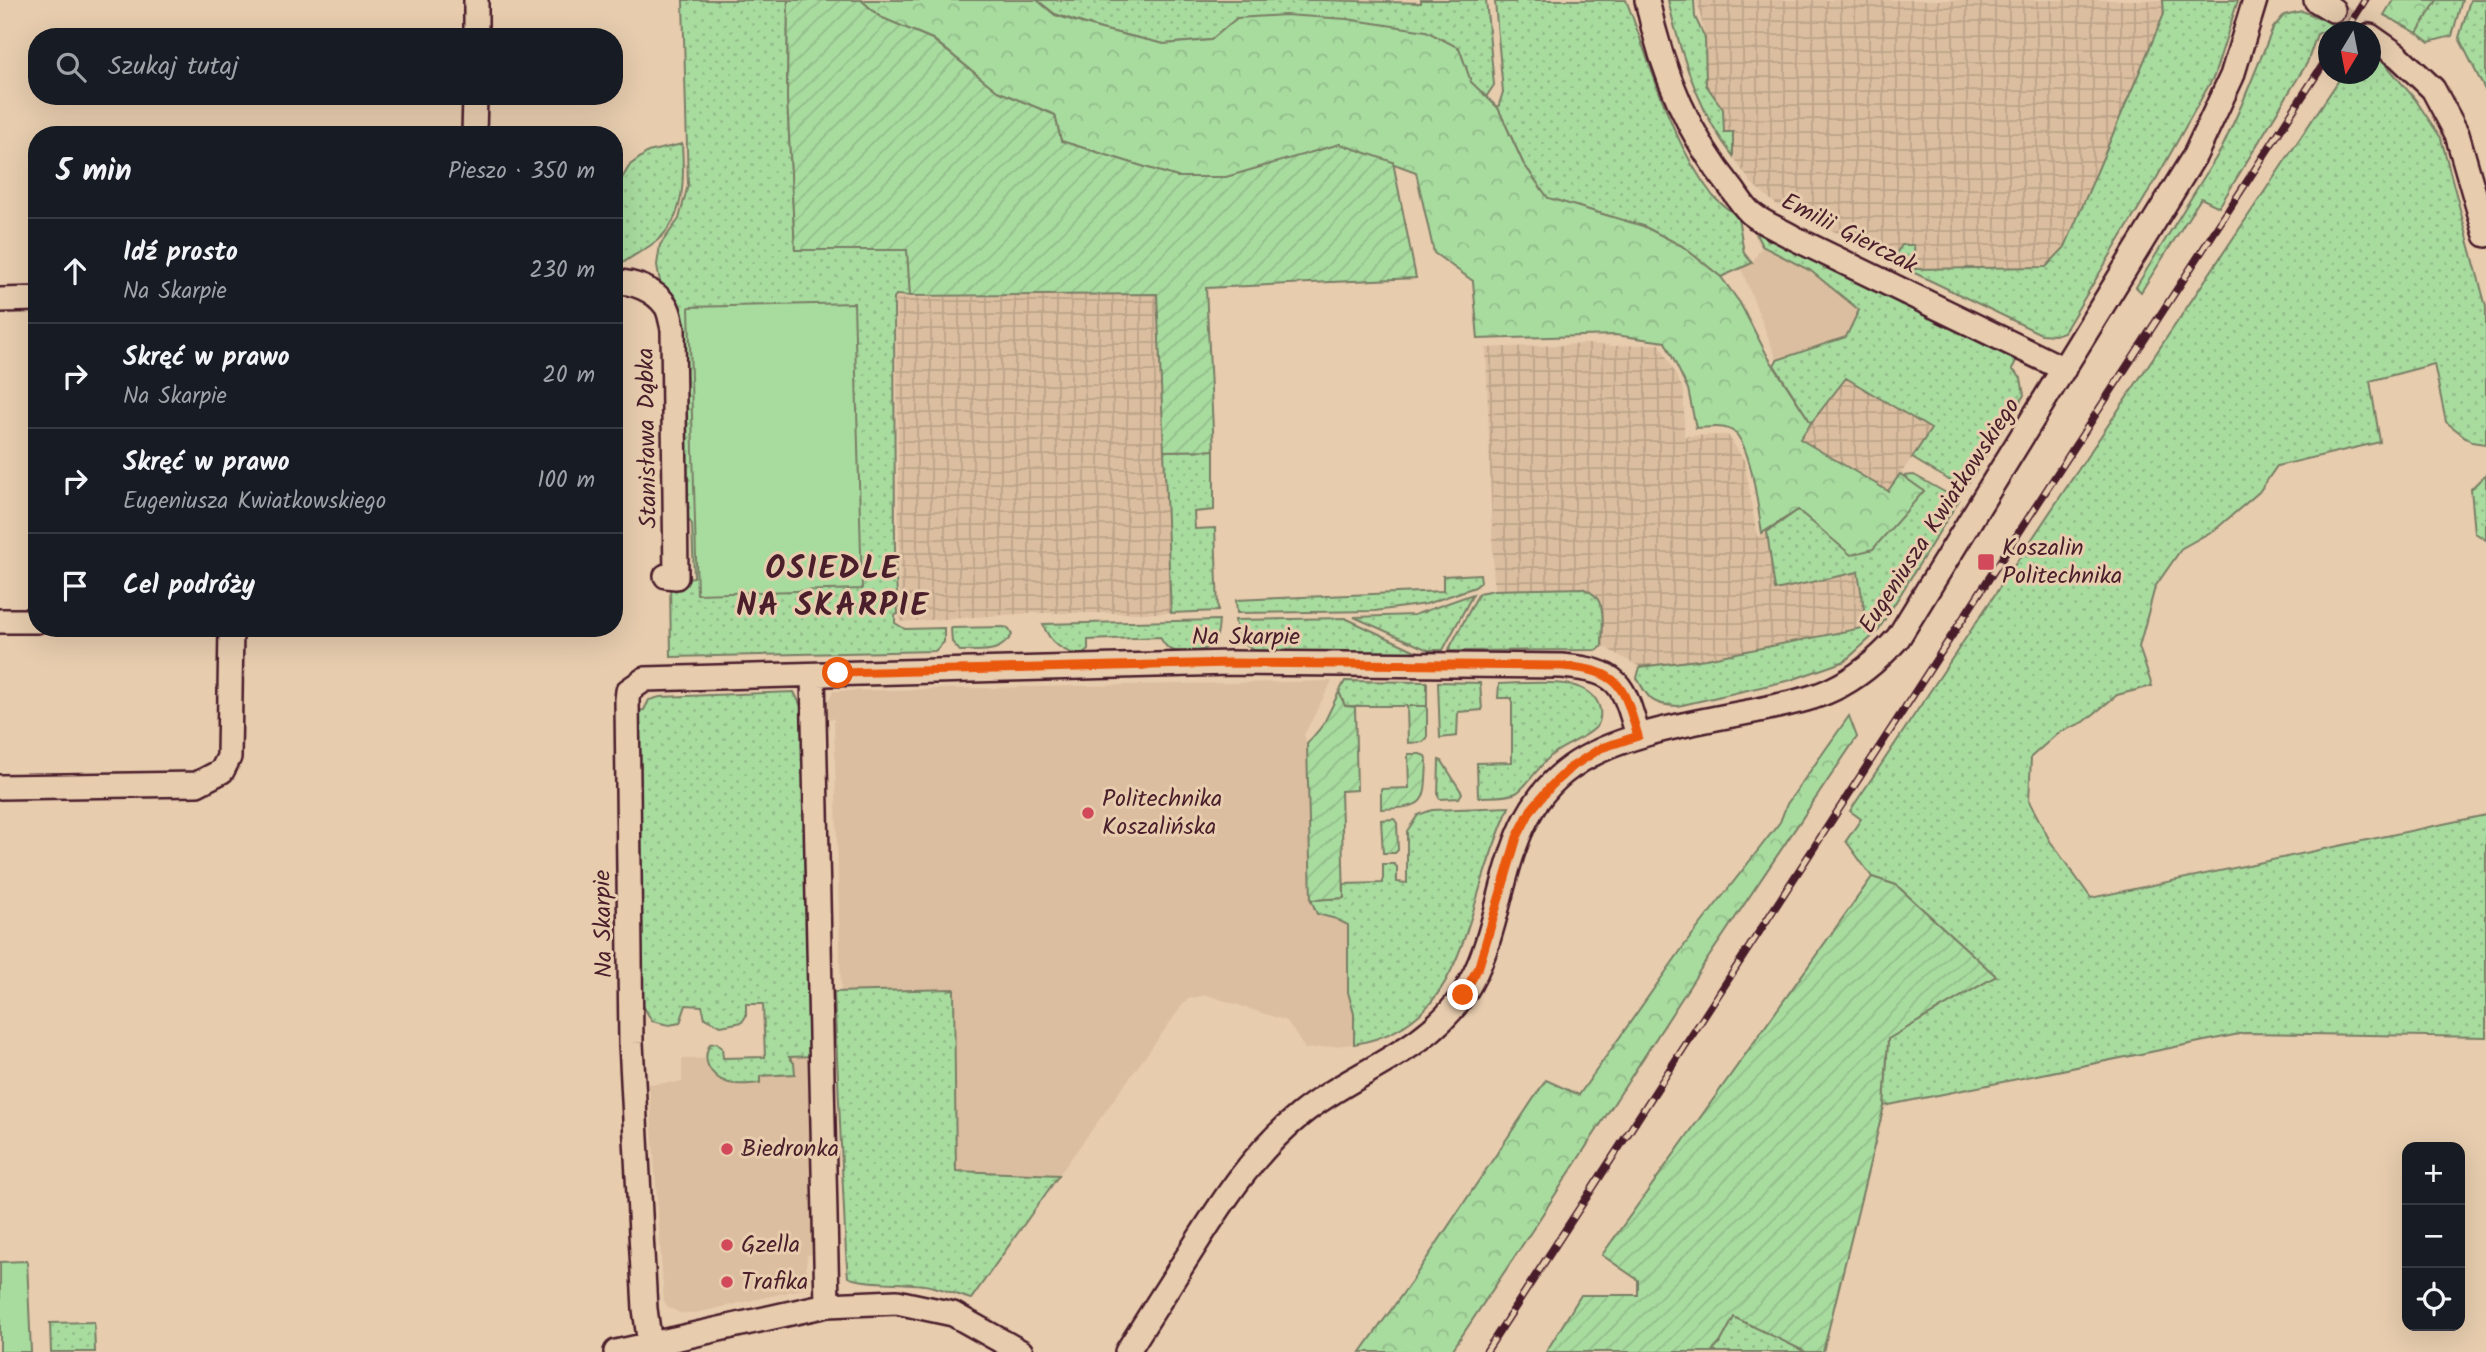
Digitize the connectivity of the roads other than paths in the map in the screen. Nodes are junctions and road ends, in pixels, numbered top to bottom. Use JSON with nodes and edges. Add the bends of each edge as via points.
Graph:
{"nodes":[{"id":1,"x":476,"y":0,"type":"edge"},
{"id":2,"x":1647,"y":0,"type":"edge"},
{"id":3,"x":2255,"y":0,"type":"edge"},
{"id":4,"x":476,"y":28,"type":"edge"},
{"id":5,"x":2381,"y":43,"type":"edge"},
{"id":6,"x":475,"y":105,"type":"edge"},
{"id":7,"x":474,"y":126,"type":"edge"},
{"id":8,"x":2486,"y":235,"type":"edge"},
{"id":9,"x":623,"y":282,"type":"edge"},
{"id":10,"x":28,"y":299,"type":"edge"},
{"id":11,"x":0,"y":300,"type":"edge"},
{"id":12,"x":2064,"y":369,"type":"junction"},
{"id":13,"x":666,"y":576,"type":"dead end"},
{"id":14,"x":0,"y":621,"type":"edge"},
{"id":15,"x":28,"y":621,"type":"edge"},
{"id":16,"x":231,"y":637,"type":"edge"},
{"id":17,"x":813,"y":675,"type":"junction"},
{"id":18,"x":1638,"y":736,"type":"junction"},
{"id":19,"x":0,"y":787,"type":"edge"},
{"id":20,"x":827,"y":1306,"type":"junction"},
{"id":21,"x":650,"y":1348,"type":"edge"},
{"id":22,"x":616,"y":1352,"type":"edge"},
{"id":23,"x":1021,"y":1352,"type":"edge"},
{"id":24,"x":1127,"y":1352,"type":"edge"}],
"edges":[{"from":1,"to":4,"type":"street"},
{"from":2,"to":12,"type":"street","name":"Emilii Gierczak","via":[[1669,78],[1692,130],[1718,173],[1751,213]]},
{"from":3,"to":12,"type":"street","name":"Eugeniusza Kwiatkowskiego","via":[[2232,76],[2195,155]]},
{"from":5,"to":8,"type":"street","via":[[2433,89],[2457,134]]},
{"from":6,"to":7,"type":"street"},
{"from":9,"to":13,"type":"street","name":"Stanisława Dąbka","via":[[649,290],[666,307],[673,329],[676,577]]},
{"from":10,"to":11,"type":"street"},
{"from":12,"to":18,"type":"street","name":"Eugeniusza Kwiatkowskiego","via":[[1898,638],[1881,657],[1832,690],[1800,701]]},
{"from":14,"to":15,"type":"street"},
{"from":16,"to":19,"type":"street","via":[[229,757],[222,771],[197,784]]},
{"from":17,"to":18,"type":"street","name":"Na Skarpie","via":[[1230,663],[1562,666],[1608,675],[1623,690]]},
{"from":17,"to":20,"type":"street"},
{"from":17,"to":21,"type":"street","name":"Na Skarpie","via":[[645,679],[628,691],[631,1043]]},
{"from":18,"to":24,"type":"street","name":"Eugeniusza Kwiatkowskiego","via":[[1601,748],[1570,768],[1531,810],[1517,837],[1479,966],[1463,995],[1431,1031],[1302,1113],[1262,1151],[1224,1199]]},
{"from":20,"to":21,"type":"street"},
{"from":20,"to":23,"type":"street","via":[[897,1302],[925,1307],[953,1314]]},
{"from":21,"to":22,"type":"street"}]}
